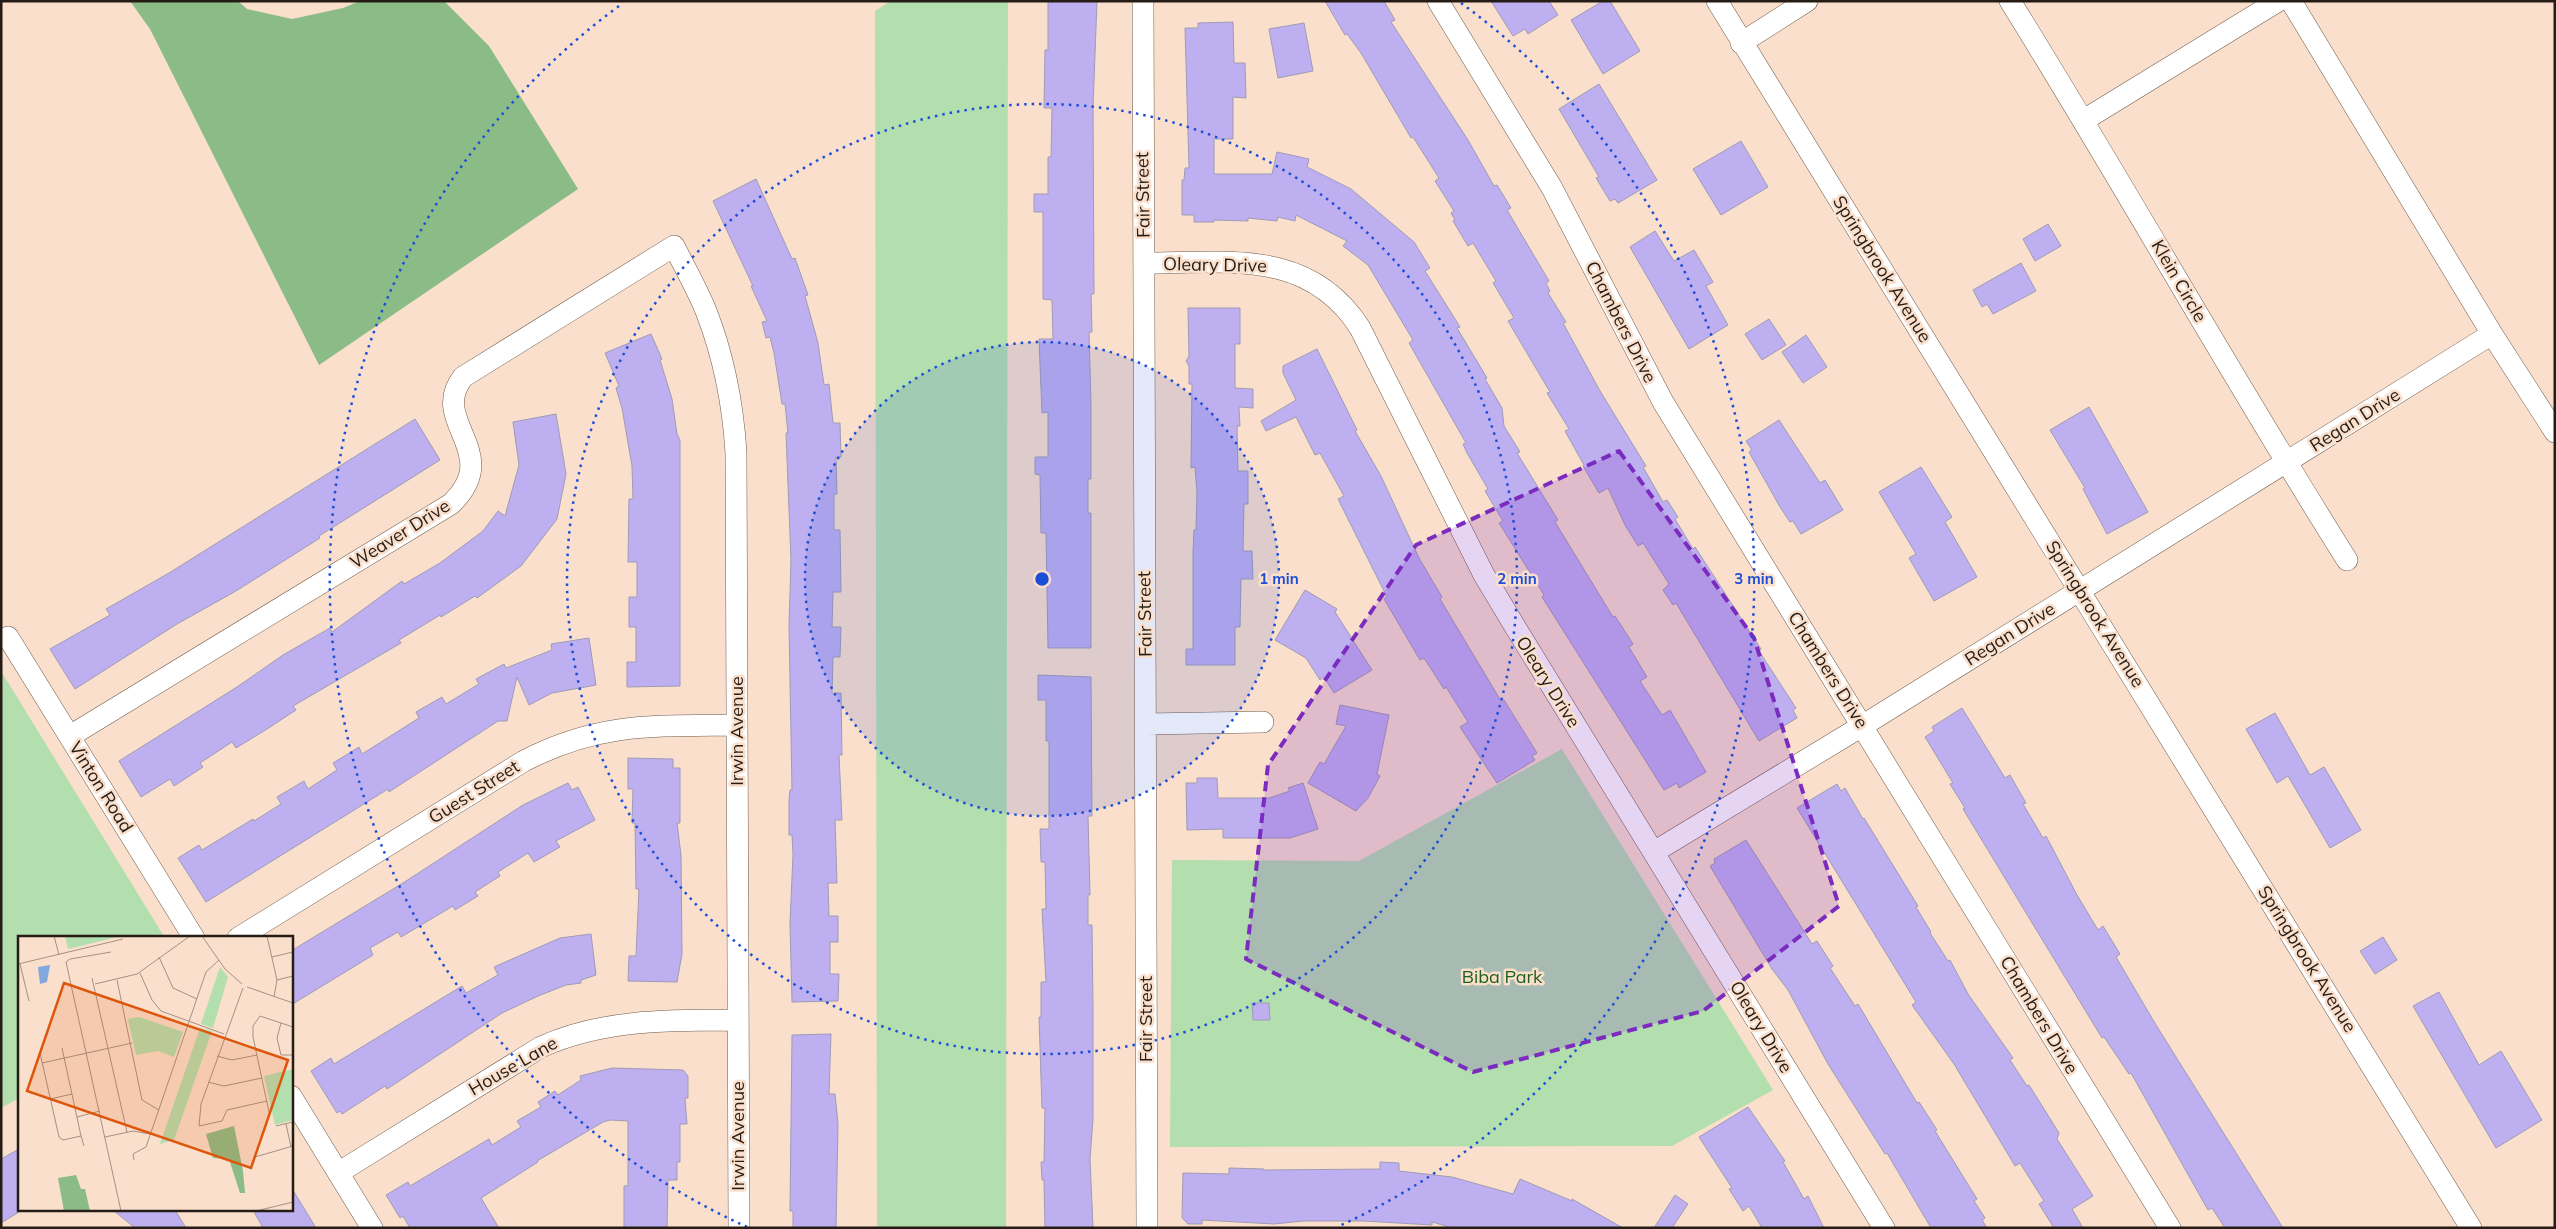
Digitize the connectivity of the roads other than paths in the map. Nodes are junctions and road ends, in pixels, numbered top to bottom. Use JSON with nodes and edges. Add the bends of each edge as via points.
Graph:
{"nodes":[{"id":1,"x":1143,"y":1,"type":"edge"},
{"id":2,"x":1438,"y":1,"type":"edge"},
{"id":3,"x":1716,"y":1,"type":"edge"},
{"id":4,"x":1806,"y":1,"type":"edge"},
{"id":5,"x":2010,"y":1,"type":"edge"},
{"id":6,"x":2278,"y":1,"type":"edge"},
{"id":7,"x":2291,"y":1,"type":"edge"},
{"id":8,"x":1741,"y":42,"type":"junction"},
{"id":9,"x":2084,"y":120,"type":"junction"},
{"id":10,"x":674,"y":246,"type":"joint"},
{"id":11,"x":1144,"y":263,"type":"junction"},
{"id":12,"x":2492,"y":334,"type":"junction"},
{"id":13,"x":2555,"y":432,"type":"edge"},
{"id":14,"x":2286,"y":463,"type":"junction"},
{"id":15,"x":2347,"y":560,"type":"dead end"},
{"id":16,"x":2081,"y":590,"type":"junction"},
{"id":17,"x":8,"y":637,"type":"dead end"},
{"id":18,"x":1263,"y":722,"type":"dead end"},
{"id":19,"x":1146,"y":724,"type":"junction"},
{"id":20,"x":736,"y":725,"type":"junction"},
{"id":21,"x":1862,"y":726,"type":"junction"},
{"id":22,"x":70,"y":736,"type":"junction"},
{"id":23,"x":1654,"y":852,"type":"junction"},
{"id":24,"x":193,"y":936,"type":"edge"},
{"id":25,"x":241,"y":936,"type":"edge"},
{"id":26,"x":738,"y":1020,"type":"junction"},
{"id":27,"x":292,"y":1098,"type":"edge"},
{"id":28,"x":338,"y":1173,"type":"junction"},
{"id":29,"x":372,"y":1228,"type":"edge"},
{"id":30,"x":739,"y":1228,"type":"edge"},
{"id":31,"x":1147,"y":1228,"type":"edge"},
{"id":32,"x":1884,"y":1228,"type":"edge"},
{"id":33,"x":2170,"y":1228,"type":"edge"},
{"id":34,"x":2471,"y":1228,"type":"edge"}],
"edges":[{"from":1,"to":11,"type":"street","name":"Fair Street"},
{"from":2,"to":21,"type":"street","name":"Chambers Drive","via":[[1552,188],[1663,402]]},
{"from":3,"to":8,"type":"street","name":"Springbrook Avenue"},
{"from":4,"to":8,"type":"street"},
{"from":5,"to":9,"type":"street","name":"Klein Circle"},
{"from":6,"to":9,"type":"street"},
{"from":7,"to":12,"type":"street"},
{"from":8,"to":16,"type":"street","name":"Springbrook Avenue"},
{"from":9,"to":14,"type":"street","name":"Klein Circle"},
{"from":10,"to":20,"type":"street","name":"Irwin Avenue","via":[[714,333],[735,430]]},
{"from":10,"to":22,"type":"street","name":"Weaver Drive","via":[[464,377],[454,394],[453,413],[468,443],[471,472],[464,489],[451,504]]},
{"from":11,"to":19,"type":"street","name":"Fair Street"},
{"from":11,"to":23,"type":"street","name":"Oleary Drive","via":[[1258,263],[1277,266],[1322,286],[1348,309],[1484,575]]},
{"from":12,"to":13,"type":"street"},
{"from":12,"to":14,"type":"street","name":"Regan Drive"},
{"from":14,"to":15,"type":"street","name":"Klein Circle"},
{"from":14,"to":16,"type":"street","name":"Regan Drive"},
{"from":16,"to":21,"type":"street","name":"Regan Drive"},
{"from":16,"to":34,"type":"street","name":"Springbrook Avenue"},
{"from":17,"to":22,"type":"street","name":"Vinton Road"},
{"from":18,"to":19,"type":"street"},
{"from":19,"to":31,"type":"street","name":"Fair Street"},
{"from":20,"to":25,"type":"street","name":"Guest Street","via":[[648,725],[607,730],[564,742],[524,761]]},
{"from":20,"to":26,"type":"street","name":"Irwin Avenue"},
{"from":21,"to":23,"type":"street","name":"Regan Drive"},
{"from":21,"to":33,"type":"street","name":"Chambers Drive"},
{"from":22,"to":24,"type":"street","name":"Vinton Road"},
{"from":23,"to":32,"type":"street","name":"Oleary Drive"},
{"from":26,"to":28,"type":"street","name":"House Lane","via":[[617,1025],[570,1035],[541,1047]]},
{"from":26,"to":30,"type":"street","name":"Irwin Avenue"},
{"from":27,"to":28,"type":"street"},
{"from":28,"to":29,"type":"street"}]}
